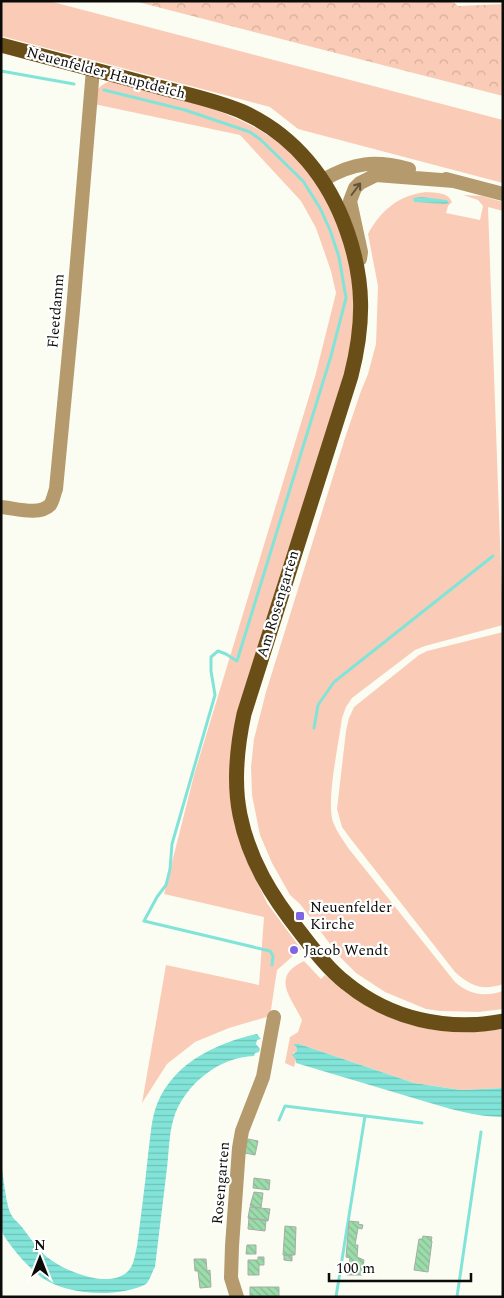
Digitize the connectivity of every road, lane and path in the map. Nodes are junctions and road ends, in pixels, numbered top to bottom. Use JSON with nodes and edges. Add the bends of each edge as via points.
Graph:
{"nodes":[{"id":1,"x":1,"y":45,"type":"edge"},
{"id":2,"x":93,"y":69,"type":"junction"},
{"id":3,"x":210,"y":102,"type":"joint"},
{"id":4,"x":324,"y":180,"type":"junction"},
{"id":5,"x":454,"y":182,"type":"junction"},
{"id":6,"x":503,"y":194,"type":"edge"},
{"id":7,"x":358,"y":269,"type":"junction"},
{"id":8,"x":1,"y":507,"type":"edge"},
{"id":9,"x":274,"y":1017,"type":"dead end"},
{"id":10,"x":503,"y":1021,"type":"edge"},
{"id":11,"x":237,"y":1297,"type":"edge"}],
"edges":[{"from":1,"to":2,"type":"main road","name":"Neuenfelder Hauptdeich"},
{"from":2,"to":3,"type":"main road","name":"Neuenfelder Hauptdeich"},
{"from":2,"to":8,"type":"street","name":"Fleetdamm","via":[[56,489],[51,503],[44,509]]},
{"from":3,"to":4,"type":"main road","name":"Am Rosengarten","via":[[242,112],[270,127],[296,148]]},
{"from":4,"to":5,"type":"street","via":[[351,166],[372,163]]},
{"from":4,"to":7,"type":"main road","name":"Am Rosengarten","via":[[342,217]]},
{"from":5,"to":6,"type":"street"},
{"from":7,"to":5,"type":"street","one_way":true,"via":[[361,252],[350,202],[360,183],[376,175]]},
{"from":7,"to":10,"type":"main road","name":"Am Rosengarten","via":[[361,316],[357,354],[241,729],[236,766],[240,815],[257,868],[274,897],[314,950],[345,983],[375,1002],[419,1020],[456,1025]]},
{"from":9,"to":11,"type":"street","name":"Rosengarten","via":[[263,1078],[242,1130],[239,1148],[231,1278]]}]}
